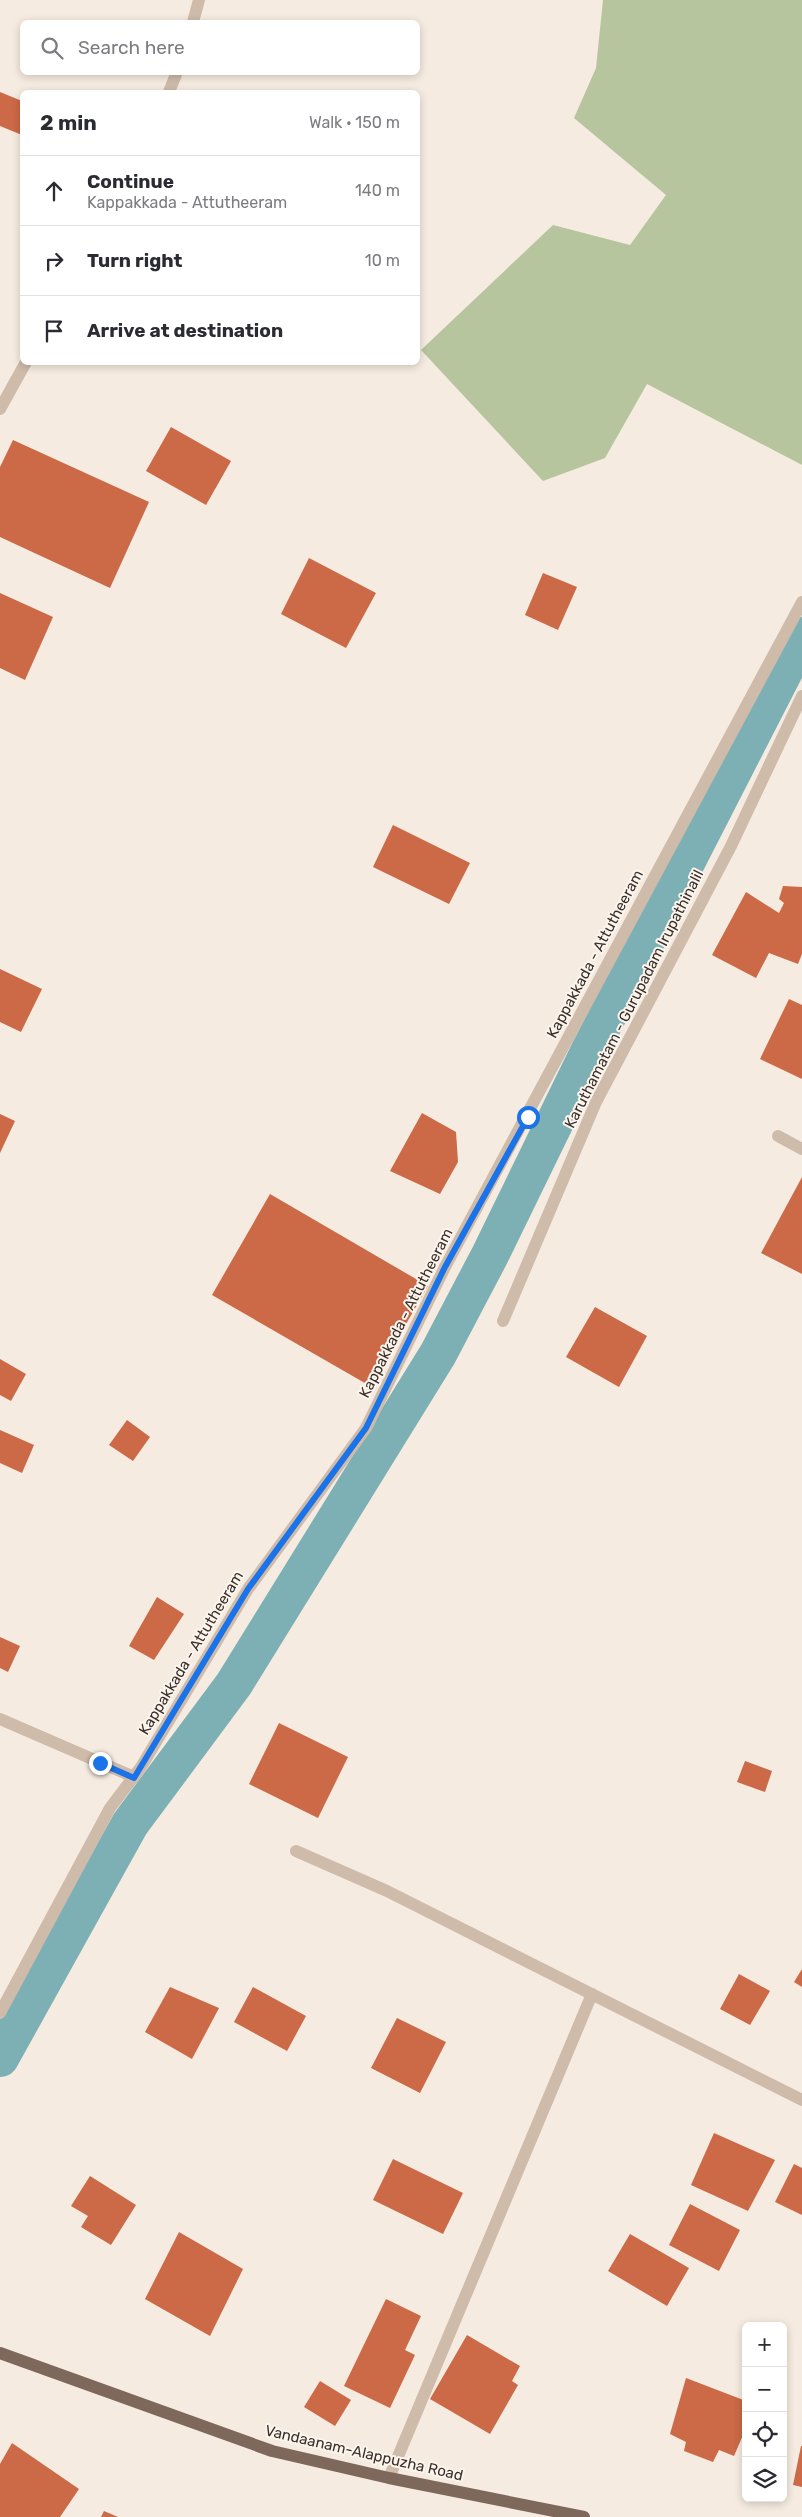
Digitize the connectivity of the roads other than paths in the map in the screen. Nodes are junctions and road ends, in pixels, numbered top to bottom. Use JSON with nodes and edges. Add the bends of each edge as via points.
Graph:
{"nodes":[{"id":1,"x":199,"y":0,"type":"edge"},
{"id":2,"x":194,"y":20,"type":"edge"},
{"id":3,"x":176,"y":75,"type":"edge"},
{"id":4,"x":170,"y":90,"type":"edge"},
{"id":5,"x":24,"y":365,"type":"edge"},
{"id":6,"x":0,"y":409,"type":"edge"},
{"id":7,"x":802,"y":602,"type":"edge"},
{"id":8,"x":802,"y":696,"type":"edge"},
{"id":9,"x":778,"y":1136,"type":"dead end"},
{"id":10,"x":802,"y":1149,"type":"edge"},
{"id":11,"x":503,"y":1321,"type":"dead end"},
{"id":12,"x":0,"y":1719,"type":"edge"},
{"id":13,"x":134,"y":1778,"type":"junction"},
{"id":14,"x":296,"y":1852,"type":"dead end"},
{"id":15,"x":592,"y":1994,"type":"junction"},
{"id":16,"x":0,"y":2013,"type":"edge"},
{"id":17,"x":802,"y":2100,"type":"edge"},
{"id":18,"x":0,"y":2353,"type":"edge"},
{"id":19,"x":389,"y":2478,"type":"junction"},
{"id":20,"x":584,"y":2517,"type":"edge"}],
"edges":[{"from":1,"to":2,"type":"street"},
{"from":3,"to":4,"type":"street"},
{"from":5,"to":6,"type":"street"},
{"from":7,"to":13,"type":"street","name":"Kappakkada - Attutheeram","via":[[445,1267],[366,1428],[248,1589]]},
{"from":8,"to":11,"type":"street","name":"Karuthamatam - Gurupadam Irupathinalil","via":[[731,846],[596,1102]]},
{"from":9,"to":10,"type":"street"},
{"from":12,"to":13,"type":"street"},
{"from":13,"to":16,"type":"street","name":"Kappakkada - Attutheeram","via":[[110,1808]]},
{"from":14,"to":15,"type":"street","via":[[387,1891]]},
{"from":15,"to":17,"type":"street"},
{"from":15,"to":19,"type":"street"},
{"from":18,"to":19,"type":"main road","name":"Vandaanam-Alappuzha Road","via":[[272,2450]]},
{"from":19,"to":20,"type":"main road","name":"Vandaanam-Alappuzha Road"}]}
